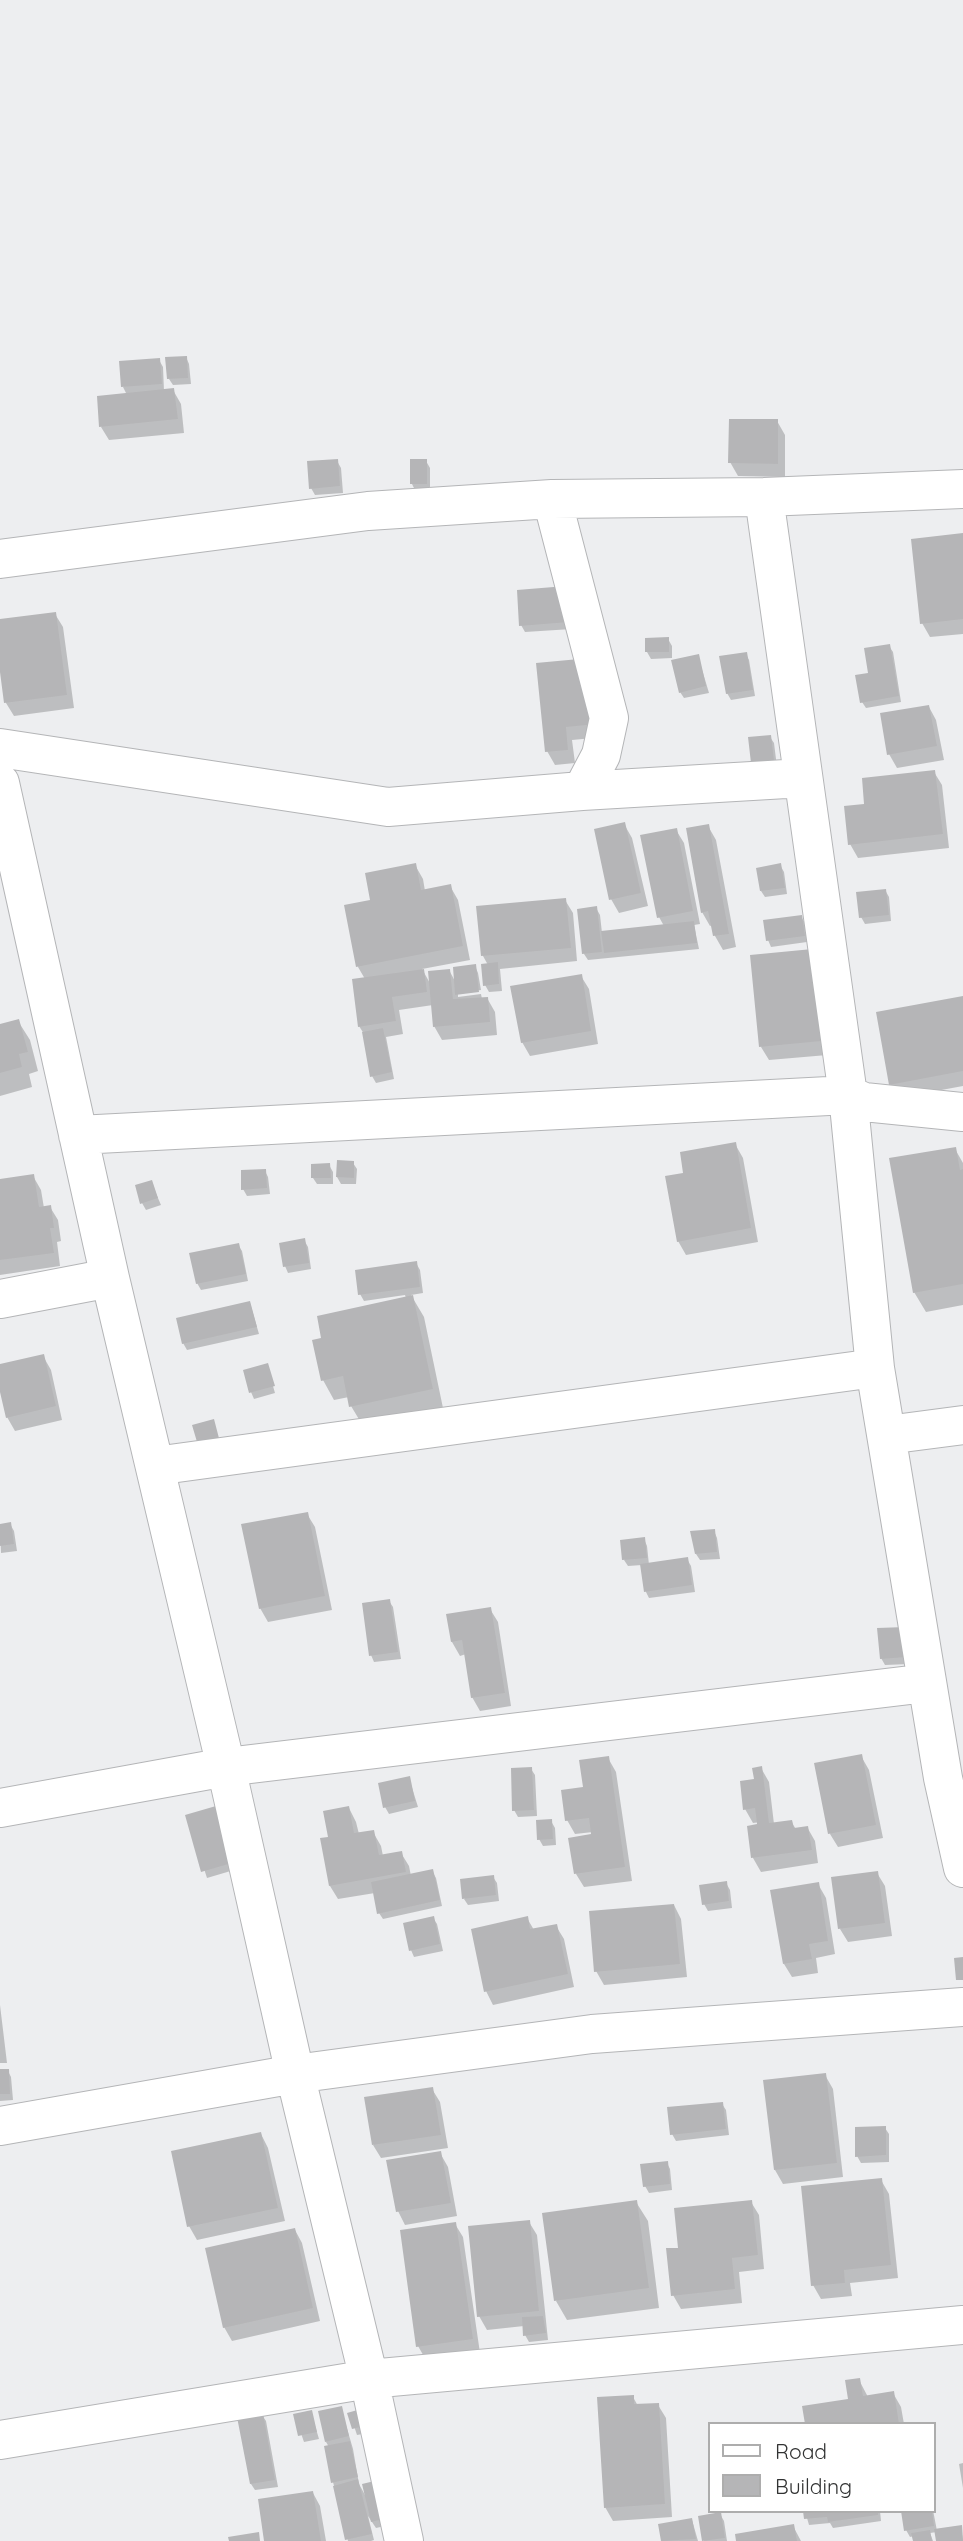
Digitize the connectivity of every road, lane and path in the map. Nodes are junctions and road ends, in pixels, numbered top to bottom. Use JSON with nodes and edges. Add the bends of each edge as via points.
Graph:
{"nodes":[{"id":1,"x":963,"y":489,"type":"edge"},
{"id":2,"x":764,"y":496,"type":"junction"},
{"id":3,"x":552,"y":499,"type":"junction"},
{"id":4,"x":0,"y":559,"type":"edge"},
{"id":5,"x":0,"y":748,"type":"edge"},
{"id":6,"x":803,"y":778,"type":"junction"},
{"id":7,"x":0,"y":783,"type":"edge"},
{"id":8,"x":582,"y":790,"type":"junction"},
{"id":9,"x":848,"y":1095,"type":"junction"},
{"id":10,"x":963,"y":1112,"type":"edge"},
{"id":11,"x":78,"y":1135,"type":"junction"},
{"id":12,"x":110,"y":1278,"type":"junction"},
{"id":13,"x":0,"y":1299,"type":"edge"},
{"id":14,"x":875,"y":1368,"type":"junction"},
{"id":15,"x":963,"y":1426,"type":"edge"},
{"id":16,"x":887,"y":1435,"type":"junction"},
{"id":17,"x":155,"y":1466,"type":"junction"},
{"id":18,"x":927,"y":1682,"type":"junction"},
{"id":19,"x":226,"y":1767,"type":"junction"},
{"id":20,"x":953,"y":1777,"type":"edge"},
{"id":21,"x":0,"y":1808,"type":"edge"},
{"id":22,"x":963,"y":1868,"type":"edge"},
{"id":23,"x":963,"y":2007,"type":"edge"},
{"id":24,"x":295,"y":2074,"type":"junction"},
{"id":25,"x":0,"y":2126,"type":"edge"},
{"id":26,"x":963,"y":2325,"type":"edge"},
{"id":27,"x":369,"y":2379,"type":"junction"},
{"id":28,"x":0,"y":2440,"type":"edge"},
{"id":29,"x":404,"y":2541,"type":"edge"}],
"edges":[{"from":1,"to":2,"type":"street"},
{"from":2,"to":3,"type":"street"},
{"from":2,"to":6,"type":"street"},
{"from":3,"to":4,"type":"street","via":[[368,511]]},
{"from":3,"to":8,"type":"street","via":[[609,718],[601,755]]},
{"from":5,"to":8,"type":"street","via":[[388,807]]},
{"from":6,"to":8,"type":"street"},
{"from":6,"to":9,"type":"street"},
{"from":7,"to":11,"type":"street"},
{"from":9,"to":10,"type":"street","via":[[864,1102]]},
{"from":9,"to":11,"type":"street"},
{"from":9,"to":14,"type":"street"},
{"from":11,"to":12,"type":"street"},
{"from":12,"to":13,"type":"street"},
{"from":12,"to":17,"type":"street"},
{"from":14,"to":16,"type":"street"},
{"from":14,"to":17,"type":"street"},
{"from":15,"to":16,"type":"street"},
{"from":16,"to":18,"type":"street"},
{"from":17,"to":19,"type":"street"},
{"from":18,"to":19,"type":"street"},
{"from":18,"to":20,"type":"street"},
{"from":19,"to":21,"type":"street"},
{"from":19,"to":24,"type":"street"},
{"from":20,"to":22,"type":"street"},
{"from":23,"to":24,"type":"street","via":[[592,2034]]},
{"from":24,"to":25,"type":"street"},
{"from":24,"to":27,"type":"street"},
{"from":26,"to":27,"type":"street"},
{"from":27,"to":28,"type":"street"},
{"from":27,"to":29,"type":"street"}]}
